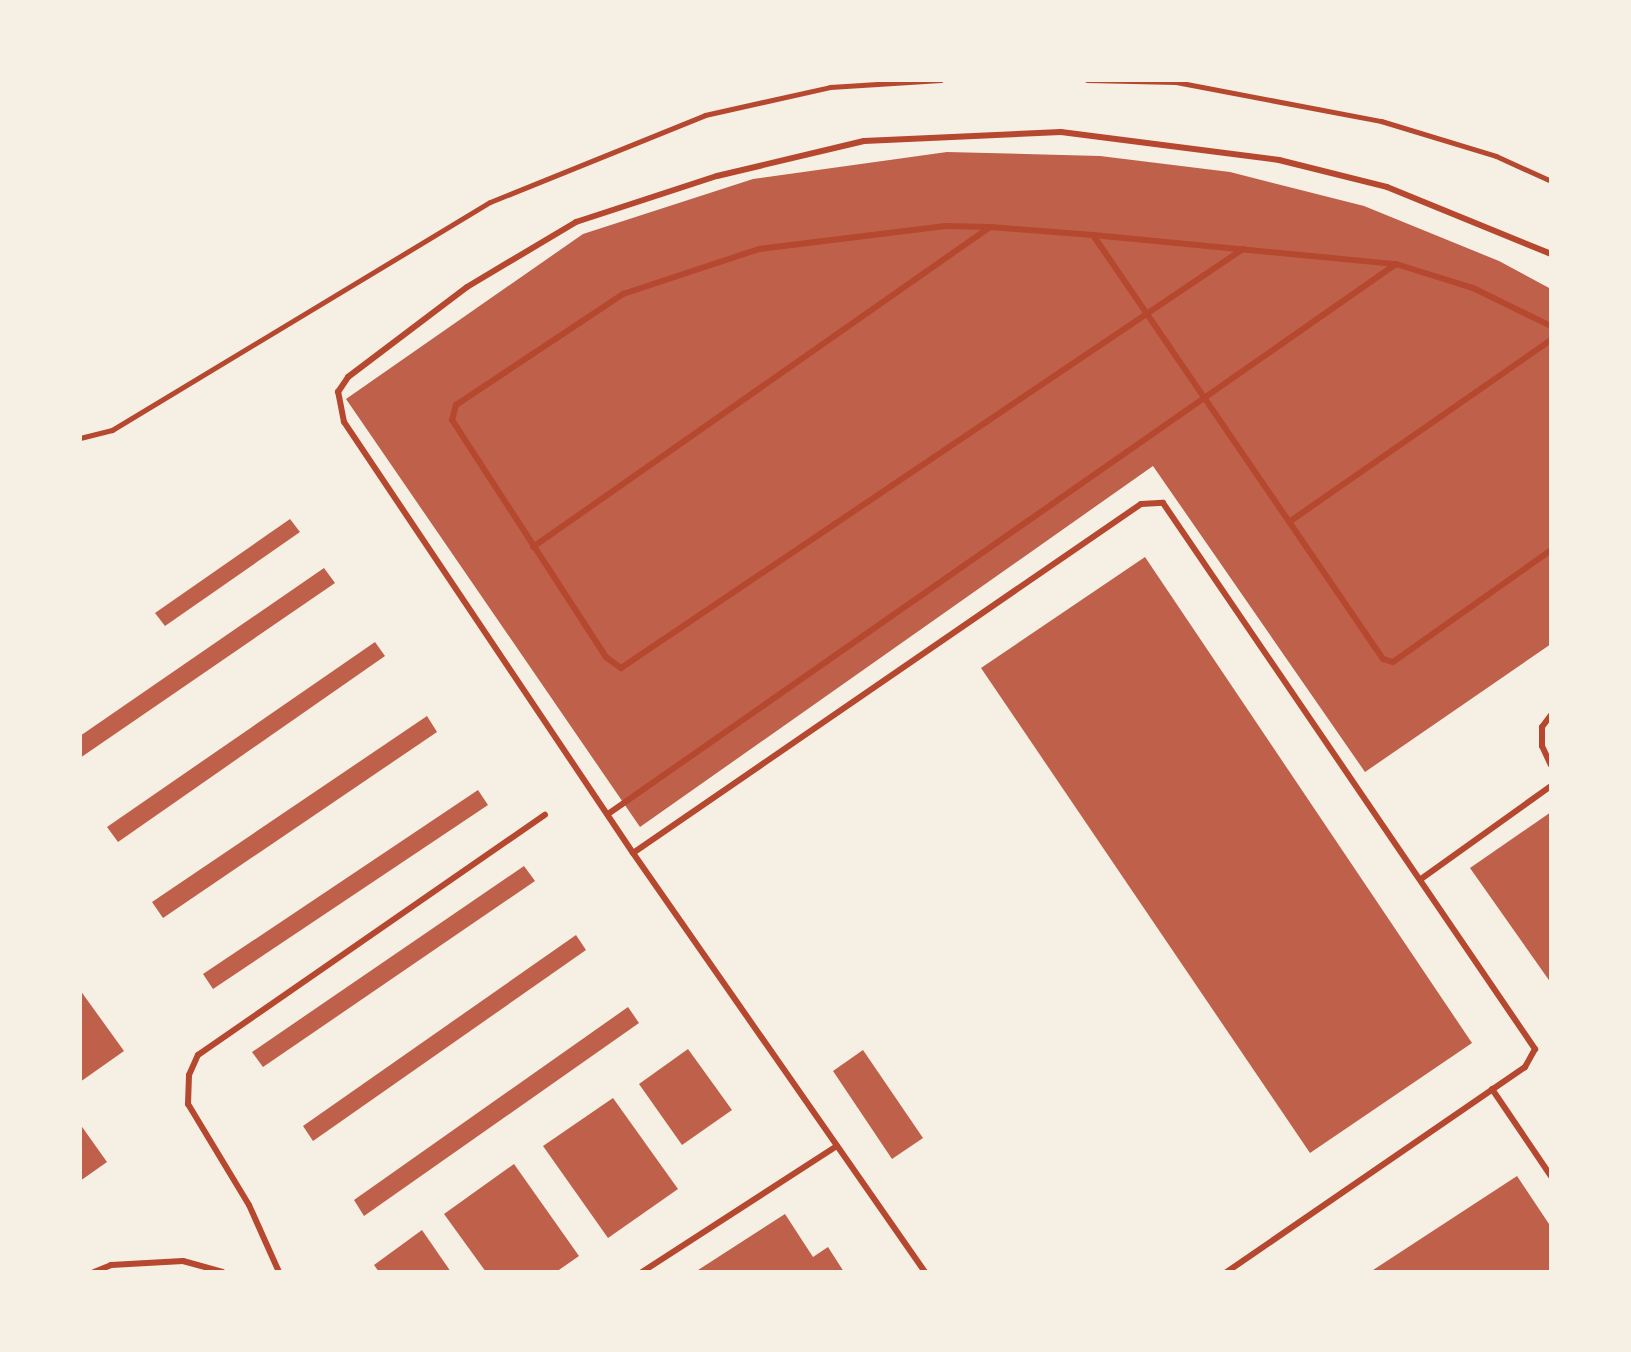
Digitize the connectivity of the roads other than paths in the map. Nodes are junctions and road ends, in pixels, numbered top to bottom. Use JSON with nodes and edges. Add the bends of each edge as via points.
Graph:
{"nodes":[{"id":1,"x":990,"y":227,"type":"junction"},
{"id":2,"x":1093,"y":235,"type":"junction"},
{"id":3,"x":1243,"y":249,"type":"junction"},
{"id":4,"x":1551,"y":254,"type":"edge"},
{"id":5,"x":1396,"y":264,"type":"junction"},
{"id":6,"x":1147,"y":314,"type":"junction"},
{"id":7,"x":1551,"y":326,"type":"edge"},
{"id":8,"x":1551,"y":340,"type":"edge"},
{"id":9,"x":1204,"y":398,"type":"junction"},
{"id":10,"x":1289,"y":522,"type":"junction"},
{"id":11,"x":533,"y":547,"type":"junction"},
{"id":12,"x":1551,"y":550,"type":"edge"},
{"id":13,"x":1551,"y":715,"type":"edge"},
{"id":14,"x":1551,"y":765,"type":"edge"},
{"id":15,"x":1551,"y":786,"type":"edge"},
{"id":16,"x":608,"y":814,"type":"junction"},
{"id":17,"x":545,"y":815,"type":"dead end"},
{"id":18,"x":633,"y":853,"type":"junction"},
{"id":19,"x":1421,"y":879,"type":"junction"},
{"id":20,"x":1492,"y":1089,"type":"junction"},
{"id":21,"x":837,"y":1146,"type":"junction"},
{"id":22,"x":1551,"y":1176,"type":"edge"},
{"id":23,"x":94,"y":1272,"type":"edge"},
{"id":24,"x":223,"y":1272,"type":"edge"},
{"id":25,"x":279,"y":1272,"type":"edge"},
{"id":26,"x":642,"y":1272,"type":"edge"},
{"id":27,"x":925,"y":1272,"type":"edge"},
{"id":28,"x":1227,"y":1272,"type":"edge"}],
"edges":[{"from":1,"to":2,"type":"lane"},
{"from":1,"to":11,"type":"lane"},
{"from":1,"to":11,"type":"lane","via":[[946,226],[759,249],[638,289],[456,405],[452,420],[458,433]]},
{"from":2,"to":3,"type":"lane"},
{"from":2,"to":6,"type":"lane"},
{"from":3,"to":5,"type":"lane"},
{"from":3,"to":6,"type":"lane"},
{"from":4,"to":16,"type":"lane","via":[[1387,187],[1295,164],[1061,132],[864,141],[717,176],[576,222],[467,287],[348,377],[337,406]]},
{"from":5,"to":7,"type":"lane","via":[[1473,288]]},
{"from":5,"to":9,"type":"lane"},
{"from":6,"to":9,"type":"lane"},
{"from":6,"to":11,"type":"lane","via":[[621,668],[606,657]]},
{"from":8,"to":10,"type":"lane"},
{"from":9,"to":10,"type":"lane"},
{"from":9,"to":16,"type":"lane"},
{"from":10,"to":12,"type":"lane","via":[[1383,659],[1393,662]]},
{"from":13,"to":14,"type":"lane","via":[[1542,737]]},
{"from":15,"to":19,"type":"lane"},
{"from":16,"to":18,"type":"lane"},
{"from":17,"to":25,"type":"lane","via":[[198,1055],[189,1075],[188,1104],[249,1205]]},
{"from":18,"to":19,"type":"lane","via":[[1153,499],[1169,509]]},
{"from":18,"to":21,"type":"lane"},
{"from":19,"to":20,"type":"lane","via":[[1534,1045],[1531,1061]]},
{"from":20,"to":22,"type":"lane"},
{"from":20,"to":28,"type":"lane"},
{"from":21,"to":26,"type":"lane"},
{"from":21,"to":27,"type":"lane"},
{"from":23,"to":24,"type":"lane","via":[[111,1265],[183,1261]]}]}
